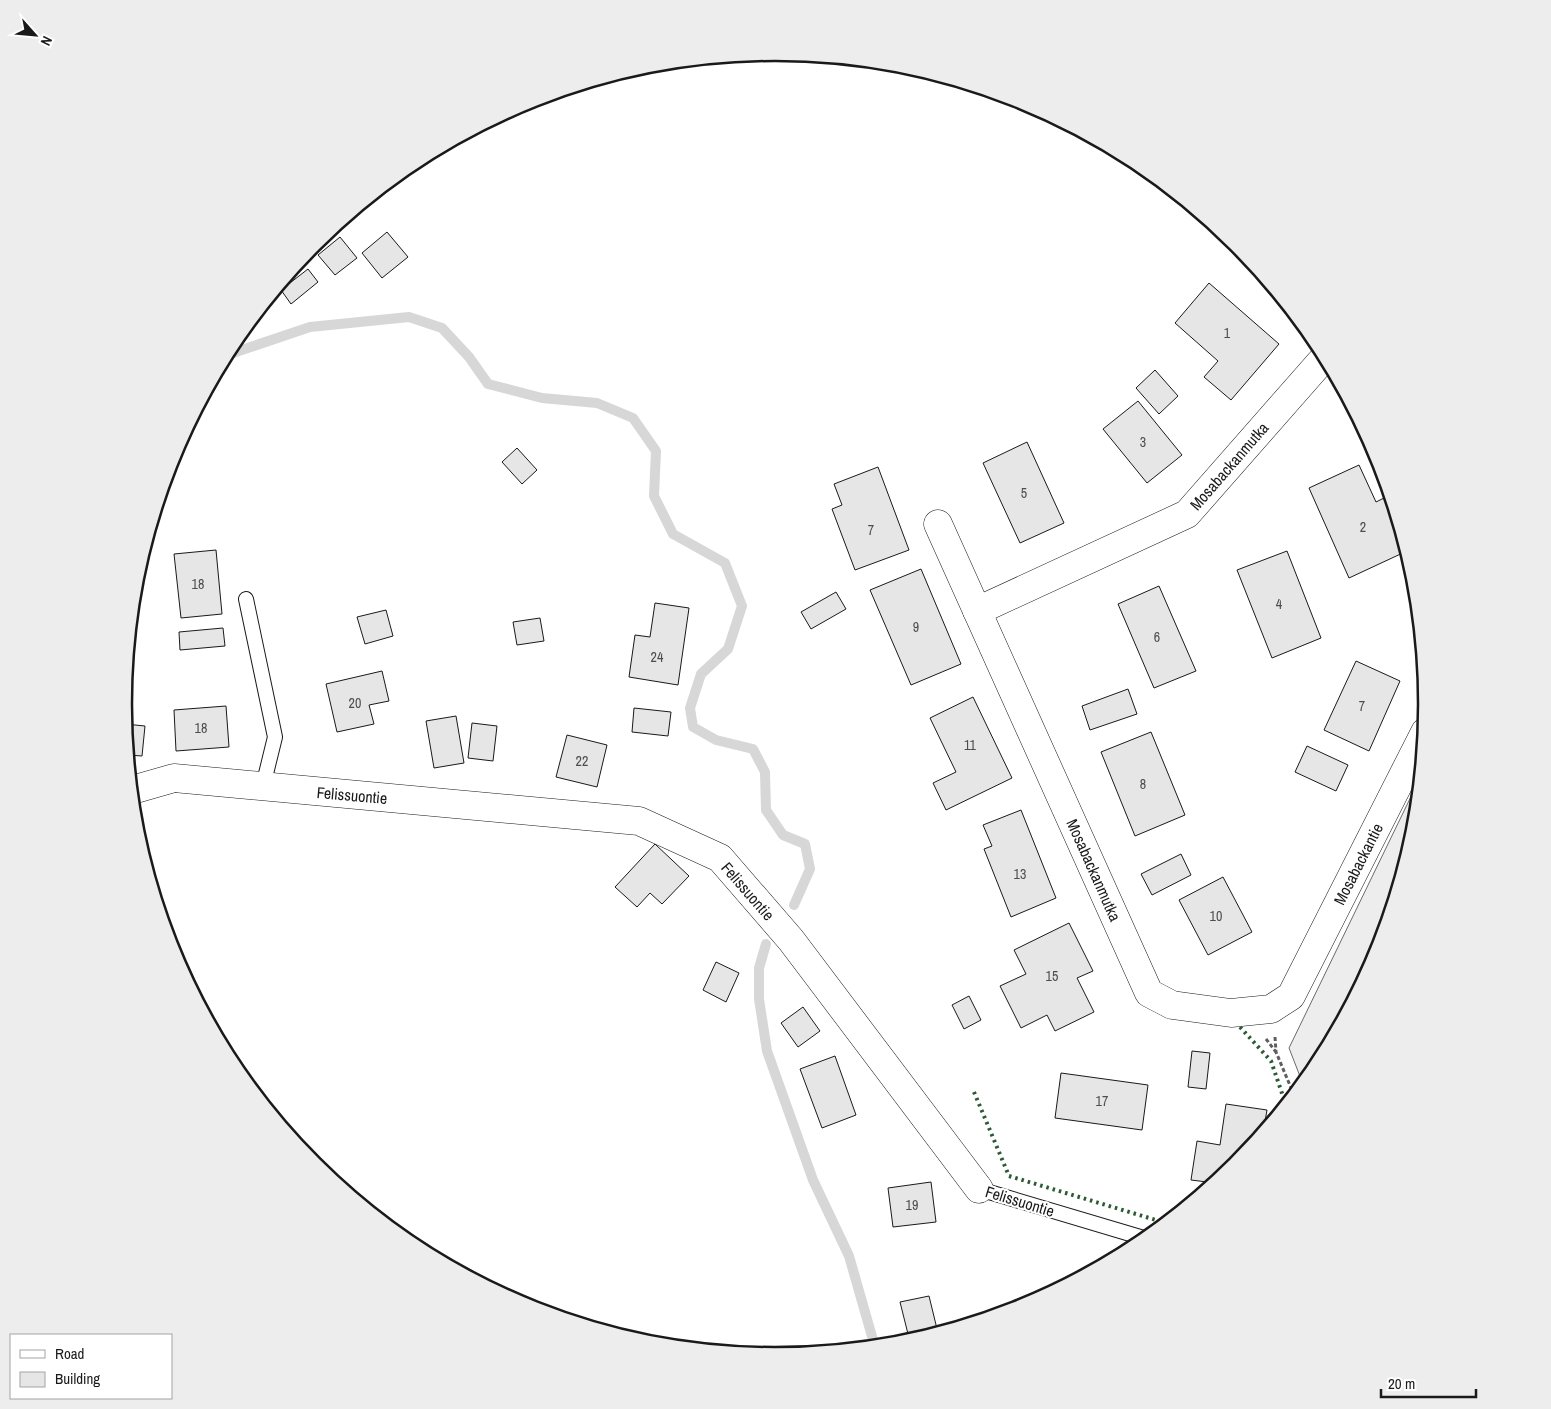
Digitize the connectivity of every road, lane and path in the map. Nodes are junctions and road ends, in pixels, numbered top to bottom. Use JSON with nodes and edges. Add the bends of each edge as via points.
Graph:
{"nodes":[{"id":1,"x":1320,"y":363,"type":"edge"},
{"id":2,"x":938,"y":524,"type":"dead end"},
{"id":3,"x":246,"y":599,"type":"dead end"},
{"id":4,"x":977,"y":611,"type":"junction"},
{"id":5,"x":1417,"y":747,"type":"edge"},
{"id":6,"x":263,"y":786,"type":"junction"},
{"id":7,"x":138,"y":788,"type":"edge"},
{"id":8,"x":1281,"y":1003,"type":"junction"},
{"id":9,"x":1291,"y":1089,"type":"edge"},
{"id":10,"x":979,"y":1189,"type":"joint"},
{"id":11,"x":1137,"y":1236,"type":"edge"}],
"edges":[{"from":1,"to":4,"type":"street","name":"Mosabackanmutka","via":[[1187,514]]},
{"from":2,"to":4,"type":"street","name":"Mosabackanmutka"},
{"from":3,"to":6,"type":"lane","via":[[275,737]]},
{"from":4,"to":8,"type":"street","name":"Mosabackanmutka","via":[[1149,993],[1172,1005],[1231,1013]]},
{"from":5,"to":8,"type":"street","name":"Mosabackantie"},
{"from":6,"to":7,"type":"street","name":"Felissuontie","via":[[174,778]]},
{"from":6,"to":10,"type":"street","name":"Felissuontie","via":[[639,821],[720,858],[791,940]]},
{"from":8,"to":9,"type":"path","via":[[1276,1052]]},
{"from":10,"to":11,"type":"lane","name":"Felissuontie"}]}
